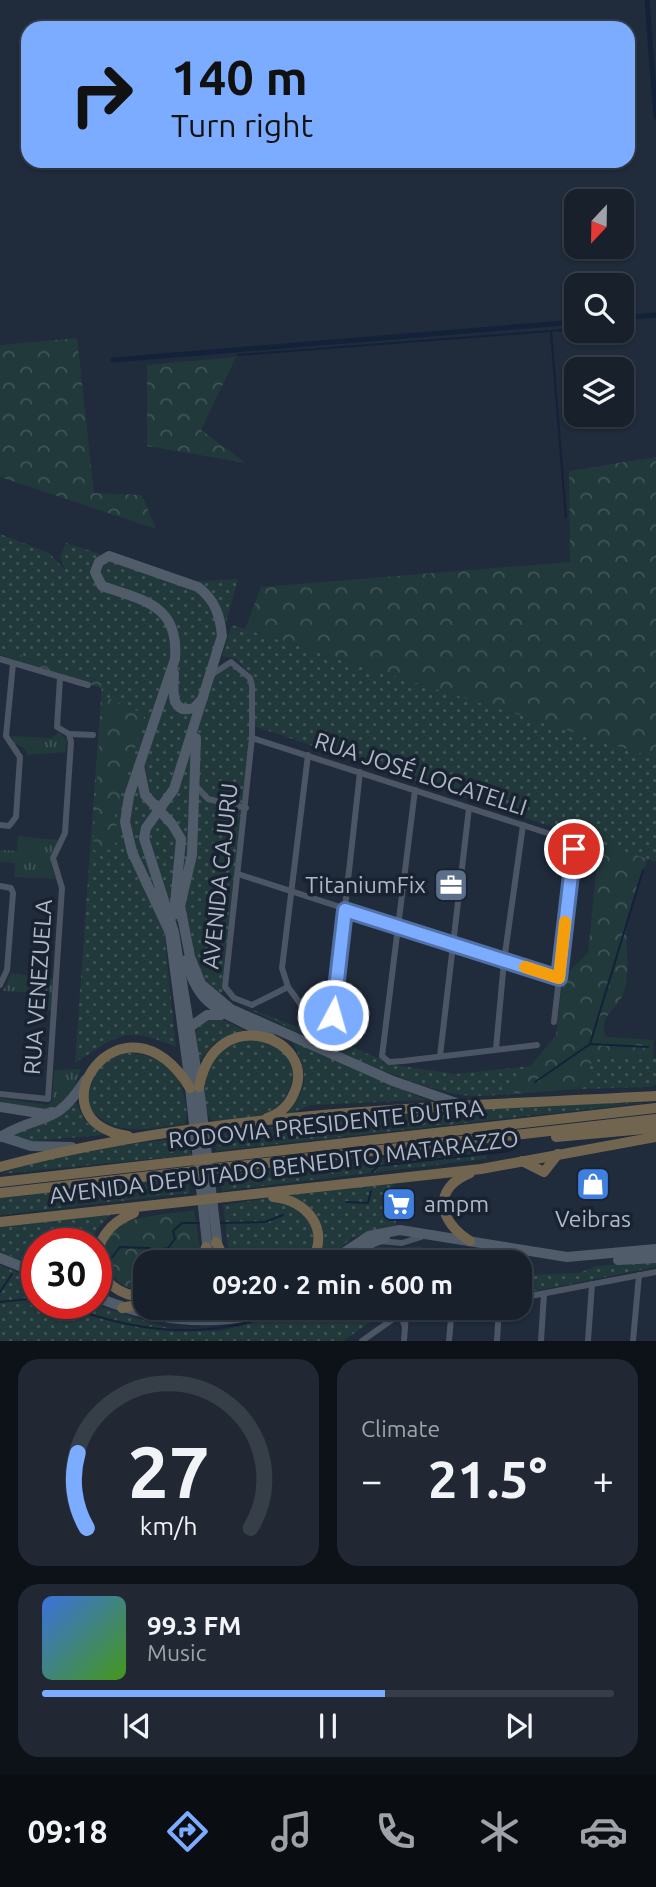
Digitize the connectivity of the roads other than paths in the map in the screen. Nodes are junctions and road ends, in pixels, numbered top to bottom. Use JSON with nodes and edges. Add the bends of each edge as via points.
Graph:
{"nodes":[{"id":1,"x":0,"y":659,"type":"edge"},
{"id":2,"x":175,"y":659,"type":"junction"},
{"id":3,"x":13,"y":664,"type":"junction"},
{"id":4,"x":211,"y":675,"type":"junction"},
{"id":5,"x":60,"y":678,"type":"junction"},
{"id":6,"x":88,"y":685,"type":"dead end"},
{"id":7,"x":204,"y":696,"type":"junction"},
{"id":8,"x":197,"y":723,"type":"junction"},
{"id":9,"x":69,"y":734,"type":"junction"},
{"id":10,"x":93,"y":735,"type":"dead end"},
{"id":11,"x":252,"y":737,"type":"junction"},
{"id":12,"x":308,"y":755,"type":"junction"},
{"id":13,"x":139,"y":765,"type":"junction"},
{"id":14,"x":194,"y":770,"type":"junction"},
{"id":15,"x":360,"y":772,"type":"junction"},
{"id":16,"x":415,"y":790,"type":"junction"},
{"id":17,"x":246,"y":808,"type":"junction"},
{"id":18,"x":469,"y":808,"type":"junction"},
{"id":19,"x":0,"y":825,"type":"edge"},
{"id":20,"x":523,"y":825,"type":"junction"},
{"id":21,"x":239,"y":874,"type":"junction"},
{"id":22,"x":0,"y":886,"type":"edge"},
{"id":23,"x":291,"y":892,"type":"junction"},
{"id":24,"x":345,"y":910,"type":"junction"},
{"id":25,"x":398,"y":927,"type":"junction"},
{"id":26,"x":452,"y":944,"type":"junction"},
{"id":27,"x":504,"y":961,"type":"junction"},
{"id":28,"x":559,"y":978,"type":"junction"},
{"id":29,"x":0,"y":985,"type":"edge"},
{"id":30,"x":288,"y":987,"type":"junction"},
{"id":31,"x":227,"y":1012,"type":"junction"},
{"id":32,"x":554,"y":1022,"type":"dead end"},
{"id":33,"x":190,"y":1027,"type":"junction"},
{"id":34,"x":277,"y":1042,"type":"junction"},
{"id":35,"x":537,"y":1045,"type":"dead end"},
{"id":36,"x":496,"y":1049,"type":"junction"},
{"id":37,"x":440,"y":1056,"type":"junction"},
{"id":38,"x":96,"y":1062,"type":"junction"},
{"id":39,"x":656,"y":1086,"type":"edge"},
{"id":40,"x":195,"y":1092,"type":"junction"},
{"id":41,"x":0,"y":1094,"type":"edge"},
{"id":42,"x":656,"y":1096,"type":"edge"},
{"id":43,"x":638,"y":1097,"type":"junction"},
{"id":44,"x":71,"y":1102,"type":"junction"},
{"id":45,"x":460,"y":1105,"type":"junction"},
{"id":46,"x":0,"y":1107,"type":"edge"},
{"id":47,"x":656,"y":1108,"type":"edge"},
{"id":48,"x":656,"y":1119,"type":"edge"},
{"id":49,"x":255,"y":1122,"type":"junction"},
{"id":50,"x":656,"y":1128,"type":"edge"},
{"id":51,"x":0,"y":1137,"type":"edge"},
{"id":52,"x":656,"y":1137,"type":"edge"},
{"id":53,"x":141,"y":1138,"type":"junction"},
{"id":54,"x":424,"y":1145,"type":"junction"},
{"id":55,"x":73,"y":1147,"type":"junction"},
{"id":56,"x":0,"y":1167,"type":"edge"},
{"id":57,"x":481,"y":1169,"type":"junction"},
{"id":58,"x":0,"y":1182,"type":"edge"},
{"id":59,"x":0,"y":1193,"type":"edge"},
{"id":60,"x":253,"y":1195,"type":"junction"},
{"id":61,"x":149,"y":1207,"type":"junction"},
{"id":62,"x":0,"y":1222,"type":"edge"},
{"id":63,"x":211,"y":1239,"type":"junction"},
{"id":64,"x":470,"y":1241,"type":"junction"},
{"id":65,"x":656,"y":1249,"type":"edge"},
{"id":66,"x":206,"y":1250,"type":"edge"},
{"id":67,"x":210,"y":1250,"type":"edge"},
{"id":68,"x":216,"y":1250,"type":"edge"},
{"id":69,"x":218,"y":1250,"type":"edge"},
{"id":70,"x":316,"y":1250,"type":"edge"},
{"id":71,"x":348,"y":1250,"type":"edge"},
{"id":72,"x":362,"y":1250,"type":"edge"},
{"id":73,"x":500,"y":1250,"type":"edge"},
{"id":74,"x":532,"y":1255,"type":"edge"},
{"id":75,"x":0,"y":1258,"type":"edge"},
{"id":76,"x":656,"y":1258,"type":"edge"},
{"id":77,"x":21,"y":1267,"type":"edge"},
{"id":78,"x":656,"y":1272,"type":"edge"},
{"id":79,"x":639,"y":1275,"type":"junction"},
{"id":80,"x":592,"y":1284,"type":"junction"},
{"id":81,"x":544,"y":1294,"type":"junction"},
{"id":82,"x":133,"y":1295,"type":"edge"},
{"id":83,"x":532,"y":1296,"type":"edge"},
{"id":84,"x":112,"y":1304,"type":"edge"},
{"id":85,"x":133,"y":1306,"type":"edge"},
{"id":86,"x":122,"y":1308,"type":"junction"},
{"id":87,"x":133,"y":1311,"type":"edge"},
{"id":88,"x":175,"y":1320,"type":"edge"},
{"id":89,"x":197,"y":1320,"type":"edge"},
{"id":90,"x":390,"y":1320,"type":"edge"},
{"id":91,"x":403,"y":1320,"type":"edge"},
{"id":92,"x":451,"y":1320,"type":"edge"},
{"id":93,"x":498,"y":1320,"type":"edge"},
{"id":94,"x":379,"y":1330,"type":"junction"},
{"id":95,"x":362,"y":1341,"type":"edge"},
{"id":96,"x":377,"y":1341,"type":"edge"},
{"id":97,"x":404,"y":1341,"type":"edge"},
{"id":98,"x":449,"y":1341,"type":"edge"},
{"id":99,"x":497,"y":1341,"type":"edge"},
{"id":100,"x":541,"y":1341,"type":"edge"},
{"id":101,"x":588,"y":1341,"type":"edge"},
{"id":102,"x":633,"y":1341,"type":"edge"}],
"edges":[{"from":1,"to":3,"type":"street"},
{"from":2,"to":4,"type":"main road","via":[[173,628],[161,611],[102,586],[95,572],[99,562],[109,556],[198,587],[208,595],[222,636]]},
{"from":2,"to":7,"type":"main road","via":[[173,696],[177,706],[194,708]]},
{"from":2,"to":13,"type":"main road"},
{"from":3,"to":5,"type":"street"},
{"from":3,"to":19,"type":"street","via":[[6,736],[20,757],[14,822]]},
{"from":4,"to":7,"type":"main road"},
{"from":4,"to":11,"type":"street","name":"AVENIDA CAJURU","via":[[231,662],[250,678]]},
{"from":5,"to":6,"type":"street"},
{"from":5,"to":9,"type":"street","name":"RUA VENEZUELA","via":[[57,727]]},
{"from":7,"to":8,"type":"main road"},
{"from":8,"to":14,"type":"main road"},
{"from":8,"to":33,"type":"main road","via":[[168,800],[144,838],[174,932]]},
{"from":9,"to":10,"type":"street"},
{"from":9,"to":41,"type":"street","name":"RUA VENEZUELA","via":[[65,828],[53,858],[62,888],[47,1100]]},
{"from":11,"to":12,"type":"street","name":"RUA JOSÉ LOCATELLI"},
{"from":11,"to":17,"type":"street","name":"AVENIDA CAJURU"},
{"from":12,"to":15,"type":"street","name":"RUA JOSÉ LOCATELLI"},
{"from":12,"to":23,"type":"street"},
{"from":13,"to":31,"type":"main road","via":[[145,795],[181,839],[173,909],[193,984],[207,1003]]},
{"from":13,"to":40,"type":"main road","via":[[126,809],[127,838],[170,933]]},
{"from":14,"to":17,"type":"street","via":[[196,789],[203,797]]},
{"from":14,"to":31,"type":"main road","via":[[192,855],[181,920],[201,984]]},
{"from":15,"to":16,"type":"street","name":"RUA JOSÉ LOCATELLI"},
{"from":15,"to":24,"type":"street"},
{"from":16,"to":18,"type":"street","name":"RUA JOSÉ LOCATELLI"},
{"from":16,"to":25,"type":"street"},
{"from":17,"to":21,"type":"street","name":"AVENIDA CAJURU"},
{"from":18,"to":20,"type":"street","name":"RUA JOSÉ LOCATELLI"},
{"from":18,"to":26,"type":"street"},
{"from":20,"to":27,"type":"street"},
{"from":20,"to":28,"type":"street","name":"RUA JOSÉ LOCATELLI","via":[[569,840],[574,849]]},
{"from":21,"to":23,"type":"street"},
{"from":21,"to":30,"type":"street","name":"AVENIDA CAJURU","via":[[227,992],[252,1005]]},
{"from":22,"to":29,"type":"street","via":[[11,888],[7,970]]},
{"from":23,"to":24,"type":"street"},
{"from":23,"to":30,"type":"street","via":[[283,976]]},
{"from":24,"to":25,"type":"street"},
{"from":24,"to":30,"type":"street","via":[[329,1031],[321,1032]]},
{"from":25,"to":26,"type":"street"},
{"from":25,"to":37,"type":"street","via":[[382,1056],[390,1062]]},
{"from":26,"to":27,"type":"street"},
{"from":26,"to":37,"type":"street"},
{"from":27,"to":28,"type":"street"},
{"from":27,"to":36,"type":"street"},
{"from":28,"to":32,"type":"street"},
{"from":31,"to":33,"type":"main road","via":[[207,1015]]},
{"from":31,"to":34,"type":"main road"},
{"from":31,"to":45,"type":"main road"},
{"from":33,"to":40,"type":"main road"},
{"from":34,"to":40,"type":"highway","via":[[247,1035],[220,1045],[209,1056]]},
{"from":34,"to":49,"type":"highway","via":[[295,1060],[298,1087],[281,1112]]},
{"from":35,"to":36,"type":"street"},
{"from":36,"to":37,"type":"street"},
{"from":38,"to":40,"type":"highway","via":[[114,1050],[140,1049],[170,1063]]},
{"from":38,"to":44,"type":"main road"},
{"from":38,"to":53,"type":"highway","via":[[84,1102],[87,1116],[97,1127]]},
{"from":39,"to":43,"type":"highway"},
{"from":40,"to":63,"type":"main road"},
{"from":42,"to":43,"type":"highway"},
{"from":43,"to":45,"type":"highway"},
{"from":44,"to":46,"type":"main road","via":[[45,1114]]},
{"from":44,"to":51,"type":"main road","via":[[50,1119],[14,1128]]},
{"from":45,"to":49,"type":"highway"},
{"from":47,"to":58,"type":"highway","name":"RODOVIA PRESIDENTE DUTRA"},
{"from":48,"to":54,"type":"highway","name":"RODOVIA PRESIDENTE DUTRA"},
{"from":49,"to":53,"type":"highway"},
{"from":50,"to":54,"type":"highway"},
{"from":51,"to":55,"type":"main road","via":[[31,1146]]},
{"from":52,"to":57,"type":"highway","name":"AVENIDA DEPUTADO BENEDITO MATARAZZO"},
{"from":53,"to":55,"type":"highway"},
{"from":54,"to":59,"type":"highway","name":"RODOVIA PRESIDENTE DUTRA"},
{"from":55,"to":56,"type":"highway"},
{"from":57,"to":60,"type":"highway","name":"AVENIDA DEPUTADO BENEDITO MATARAZZO"},
{"from":57,"to":64,"type":"highway","via":[[452,1184],[444,1200],[446,1218]]},
{"from":60,"to":61,"type":"highway","name":"AVENIDA DEPUTADO BENEDITO MATARAZZO"},
{"from":60,"to":70,"type":"highway","via":[[300,1204],[311,1214],[319,1239]]},
{"from":61,"to":62,"type":"highway","name":"AVENIDA DEPUTADO BENEDITO MATARAZZO"},
{"from":61,"to":82,"type":"highway","via":[[111,1224],[98,1248],[100,1267],[111,1284]]},
{"from":63,"to":66,"type":"highway"},
{"from":63,"to":67,"type":"main road"},
{"from":63,"to":68,"type":"main road"},
{"from":63,"to":69,"type":"highway"},
{"from":64,"to":65,"type":"main road","via":[[567,1256]]},
{"from":64,"to":71,"type":"main road","via":[[387,1231]]},
{"from":72,"to":73,"type":"main road","via":[[401,1235]]},
{"from":74,"to":76,"type":"main road","via":[[572,1262]]},
{"from":75,"to":77,"type":"main road"},
{"from":78,"to":79,"type":"street"},
{"from":79,"to":80,"type":"street"},
{"from":79,"to":102,"type":"street"},
{"from":80,"to":81,"type":"street"},
{"from":80,"to":101,"type":"street"},
{"from":81,"to":83,"type":"street"},
{"from":81,"to":100,"type":"street"},
{"from":84,"to":86,"type":"main road"},
{"from":85,"to":86,"type":"highway"},
{"from":86,"to":87,"type":"main road"},
{"from":88,"to":89,"type":"main road"},
{"from":90,"to":94,"type":"street"},
{"from":91,"to":97,"type":"street"},
{"from":92,"to":98,"type":"street"},
{"from":93,"to":99,"type":"street"},
{"from":94,"to":95,"type":"street"},
{"from":94,"to":96,"type":"street"}]}
